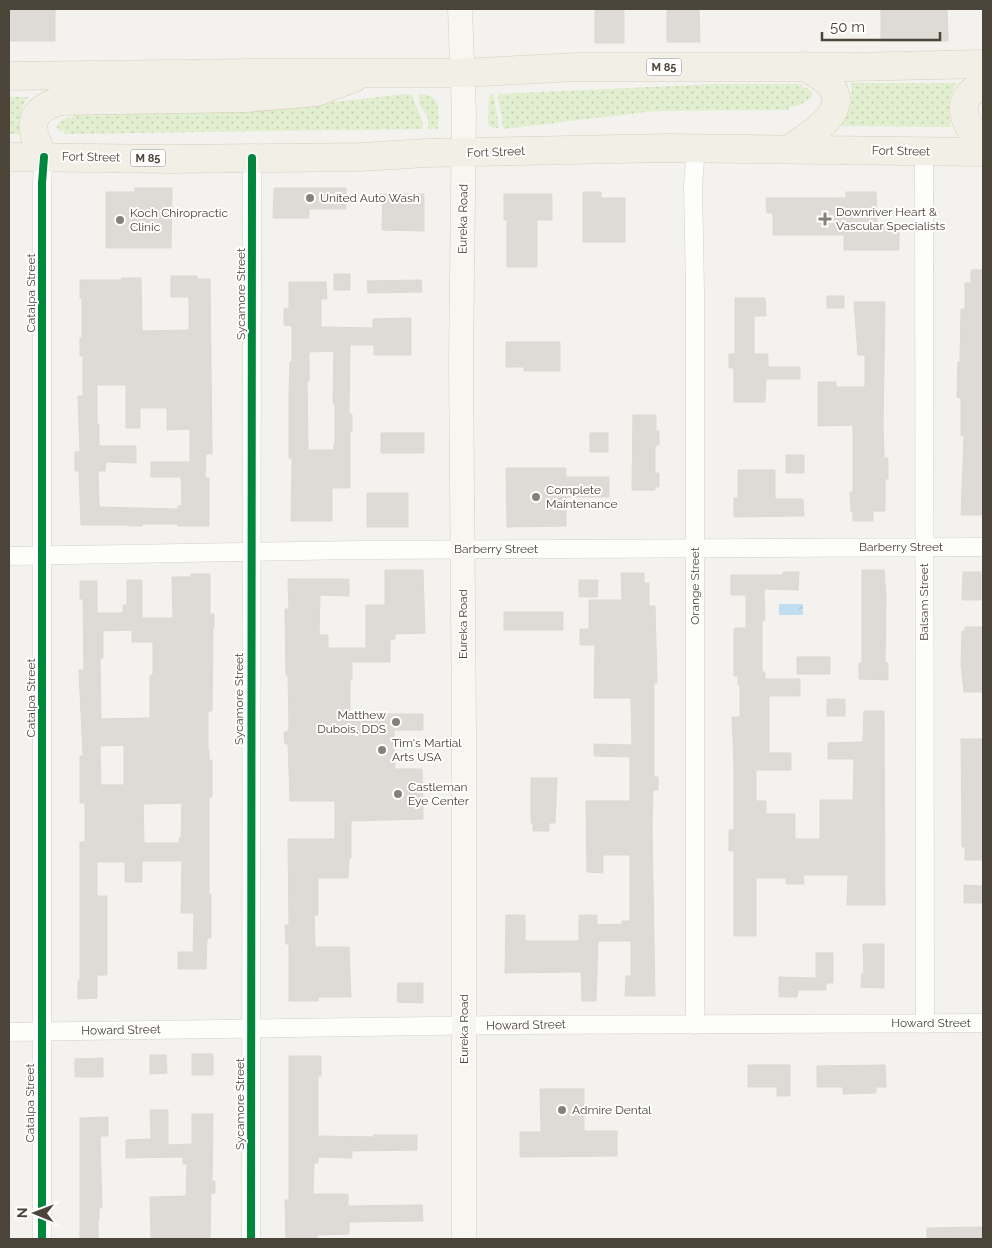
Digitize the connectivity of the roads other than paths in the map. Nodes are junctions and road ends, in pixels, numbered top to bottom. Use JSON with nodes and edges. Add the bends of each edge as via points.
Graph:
{"nodes":[{"id":1,"x":460,"y":9,"type":"edge"},
{"id":2,"x":983,"y":64,"type":"edge"},
{"id":3,"x":804,"y":66,"type":"junction"},
{"id":4,"x":369,"y":72,"type":"junction"},
{"id":5,"x":463,"y":72,"type":"junction"},
{"id":6,"x":9,"y":76,"type":"edge"},
{"id":7,"x":983,"y":86,"type":"edge"},
{"id":8,"x":983,"y":145,"type":"edge"},
{"id":9,"x":696,"y":148,"type":"junction"},
{"id":10,"x":790,"y":149,"type":"junction"},
{"id":11,"x":924,"y":151,"type":"junction"},
{"id":12,"x":983,"y":152,"type":"edge"},
{"id":13,"x":464,"y":153,"type":"junction"},
{"id":14,"x":44,"y":156,"type":"junction"},
{"id":15,"x":9,"y":157,"type":"edge"},
{"id":16,"x":252,"y":158,"type":"junction"},
{"id":17,"x":924,"y":547,"type":"junction"},
{"id":18,"x":983,"y":547,"type":"edge"},
{"id":19,"x":463,"y":549,"type":"junction"},
{"id":20,"x":695,"y":549,"type":"junction"},
{"id":21,"x":251,"y":552,"type":"junction"},
{"id":22,"x":43,"y":555,"type":"junction"},
{"id":23,"x":9,"y":556,"type":"edge"},
{"id":24,"x":983,"y":1023,"type":"edge"},
{"id":25,"x":925,"y":1024,"type":"junction"},
{"id":26,"x":695,"y":1025,"type":"junction"},
{"id":27,"x":464,"y":1026,"type":"junction"},
{"id":28,"x":251,"y":1029,"type":"junction"},
{"id":29,"x":42,"y":1031,"type":"junction"},
{"id":30,"x":9,"y":1032,"type":"edge"},
{"id":31,"x":42,"y":1239,"type":"edge"},
{"id":32,"x":251,"y":1239,"type":"edge"},
{"id":33,"x":464,"y":1239,"type":"edge"}],
"edges":[{"from":1,"to":5,"type":"main road","name":"Eureka Road"},
{"from":2,"to":3,"type":"main road","number":"M 85"},
{"from":3,"to":5,"type":"main road","number":"M 85","via":[[577,67]]},
{"from":3,"to":10,"type":"main road","via":[[830,85],[837,104],[824,122]]},
{"from":4,"to":5,"type":"main road","number":"M 85"},
{"from":4,"to":6,"type":"main road","number":"M 85"},
{"from":4,"to":14,"type":"main road","via":[[318,92],[246,98],[60,101],[42,108],[34,119],[34,134]]},
{"from":5,"to":13,"type":"main road","name":"Eureka Road"},
{"from":7,"to":8,"type":"main road","via":[[967,96],[964,105],[966,123]]},
{"from":9,"to":10,"type":"main road","name":"Fort Street","number":"M 85"},
{"from":9,"to":13,"type":"main road","name":"Fort Street","number":"M 85"},
{"from":9,"to":20,"type":"street","name":"Orange Street"},
{"from":10,"to":11,"type":"main road","name":"Fort Street","number":"M 85"},
{"from":11,"to":12,"type":"main road","name":"Fort Street","number":"M 85"},
{"from":11,"to":17,"type":"street","name":"Balsam Street"},
{"from":13,"to":16,"type":"main road","name":"Fort Street","number":"M 85"},
{"from":13,"to":19,"type":"main road","name":"Eureka Road"},
{"from":14,"to":15,"type":"main road","name":"Fort Street","number":"M 85"},
{"from":14,"to":16,"type":"main road","name":"Fort Street","number":"M 85"},
{"from":14,"to":22,"type":"street","name":"Catalpa Street"},
{"from":16,"to":21,"type":"street","name":"Sycamore Street"},
{"from":17,"to":18,"type":"street","name":"Barberry Street"},
{"from":17,"to":20,"type":"street","name":"Barberry Street"},
{"from":17,"to":25,"type":"street","name":"Balsam Street"},
{"from":19,"to":20,"type":"street","name":"Barberry Street"},
{"from":19,"to":21,"type":"street","name":"Barberry Street"},
{"from":19,"to":27,"type":"main road","name":"Eureka Road"},
{"from":20,"to":26,"type":"street","name":"Orange Street"},
{"from":21,"to":22,"type":"street","name":"Barberry Street"},
{"from":21,"to":28,"type":"street","name":"Sycamore Street"},
{"from":22,"to":23,"type":"street","name":"Barberry Street"},
{"from":22,"to":29,"type":"street","name":"Catalpa Street"},
{"from":24,"to":25,"type":"street","name":"Howard Street"},
{"from":25,"to":26,"type":"street","name":"Howard Street"},
{"from":26,"to":27,"type":"street","name":"Howard Street"},
{"from":27,"to":28,"type":"street","name":"Howard Street"},
{"from":27,"to":33,"type":"main road","name":"Eureka Road"},
{"from":28,"to":29,"type":"street","name":"Howard Street"},
{"from":28,"to":32,"type":"street","name":"Sycamore Street"},
{"from":29,"to":30,"type":"street","name":"Howard Street"},
{"from":29,"to":31,"type":"street","name":"Catalpa Street"}]}
